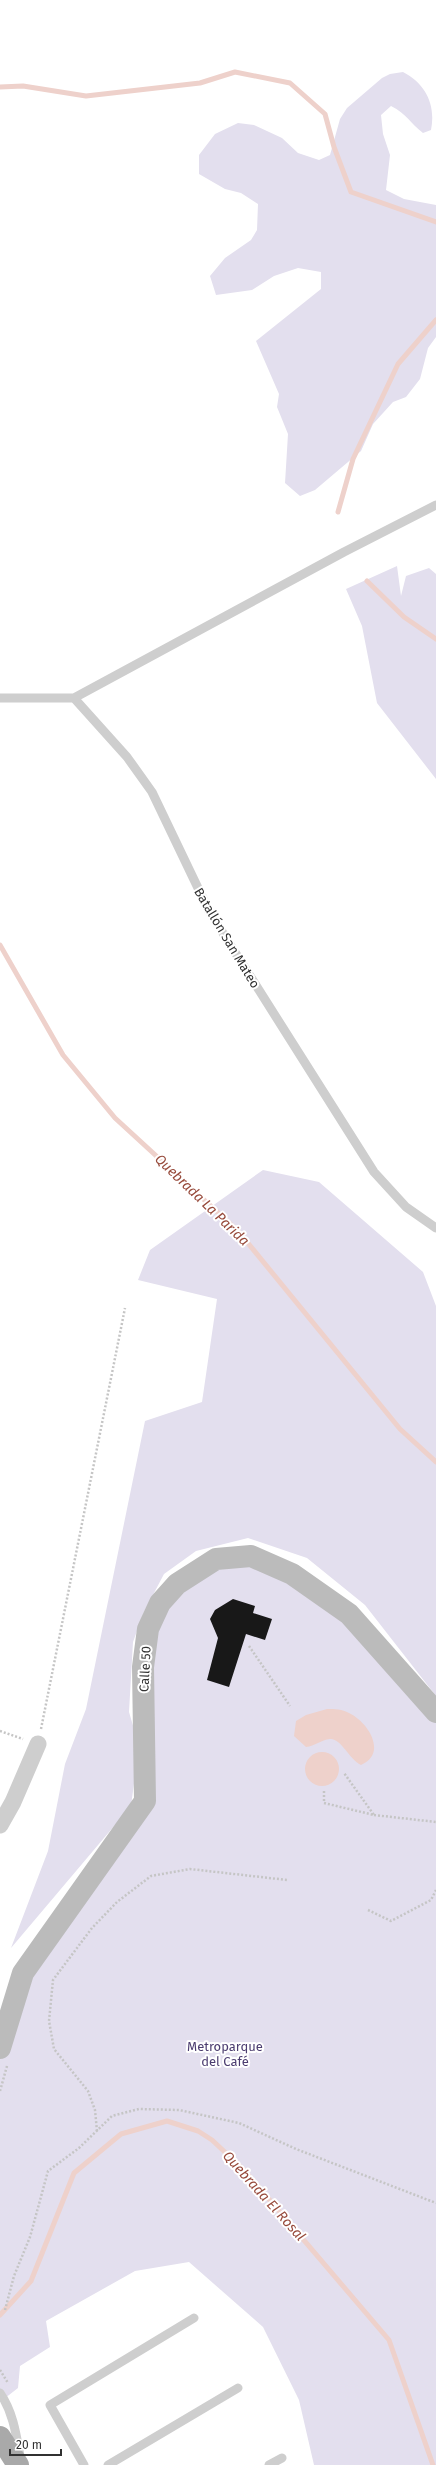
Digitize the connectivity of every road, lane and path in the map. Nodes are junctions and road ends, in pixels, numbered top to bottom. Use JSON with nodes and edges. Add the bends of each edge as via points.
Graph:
{"nodes":[{"id":1,"x":436,"y":504,"type":"edge"},
{"id":2,"x":0,"y":698,"type":"edge"},
{"id":3,"x":74,"y":698,"type":"junction"},
{"id":4,"x":436,"y":1228,"type":"edge"},
{"id":5,"x":125,"y":1308,"type":"dead end"},
{"id":6,"x":249,"y":1646,"type":"dead end"},
{"id":7,"x":290,"y":1706,"type":"dead end"},
{"id":8,"x":436,"y":1712,"type":"edge"},
{"id":9,"x":0,"y":1732,"type":"edge"},
{"id":10,"x":38,"y":1744,"type":"junction"},
{"id":11,"x":344,"y":1773,"type":"dead end"},
{"id":12,"x":324,"y":1791,"type":"dead end"},
{"id":13,"x":374,"y":1815,"type":"junction"},
{"id":14,"x":436,"y":1822,"type":"edge"},
{"id":15,"x":0,"y":1825,"type":"edge"},
{"id":16,"x":287,"y":1880,"type":"dead end"},
{"id":17,"x":436,"y":1890,"type":"edge"},
{"id":18,"x":368,"y":1910,"type":"dead end"},
{"id":19,"x":4,"y":2055,"type":"edge"},
{"id":20,"x":0,"y":2091,"type":"edge"},
{"id":21,"x":97,"y":2131,"type":"junction"},
{"id":22,"x":436,"y":2203,"type":"edge"},
{"id":23,"x":5,"y":2310,"type":"dead end"},
{"id":24,"x":194,"y":2318,"type":"dead end"},
{"id":25,"x":238,"y":2388,"type":"dead end"},
{"id":26,"x":0,"y":2392,"type":"edge"},
{"id":27,"x":0,"y":2437,"type":"edge"},
{"id":28,"x":282,"y":2458,"type":"dead end"},
{"id":29,"x":20,"y":2465,"type":"edge"},
{"id":30,"x":84,"y":2465,"type":"edge"},
{"id":31,"x":108,"y":2465,"type":"edge"},
{"id":32,"x":269,"y":2465,"type":"edge"}],
"edges":[{"from":1,"to":3,"type":"lane"},
{"from":2,"to":3,"type":"lane"},
{"from":3,"to":4,"type":"lane","name":"Batallón San Mateo","via":[[127,757],[148,786],[208,911],[374,1172],[401,1202]]},
{"from":5,"to":10,"type":"path"},
{"from":6,"to":7,"type":"path"},
{"from":8,"to":19,"type":"street","name":"Calle 50","via":[[348,1614],[292,1574],[251,1556],[216,1559],[177,1584],[160,1603],[148,1629],[143,1668],[145,1801],[23,1974]]},
{"from":9,"to":10,"type":"path"},
{"from":10,"to":15,"type":"street","via":[[13,1802]]},
{"from":11,"to":13,"type":"path"},
{"from":12,"to":13,"type":"path","via":[[324,1803]]},
{"from":13,"to":14,"type":"path"},
{"from":16,"to":21,"type":"path","via":[[190,1869],[151,1876],[117,1902],[92,1928],[53,1980],[49,2021],[54,2049],[88,2091],[95,2110]]},
{"from":17,"to":18,"type":"path","via":[[431,1900],[391,1921]]},
{"from":19,"to":20,"type":"path"},
{"from":21,"to":22,"type":"path","via":[[112,2116],[139,2109],[187,2112],[239,2124]]},
{"from":21,"to":23,"type":"path","via":[[48,2171],[30,2237],[14,2276]]},
{"from":24,"to":30,"type":"lane","via":[[50,2406]]},
{"from":25,"to":31,"type":"lane"},
{"from":26,"to":29,"type":"lane","via":[[13,2418]]},
{"from":27,"to":29,"type":"main road"},
{"from":28,"to":32,"type":"lane"}]}
